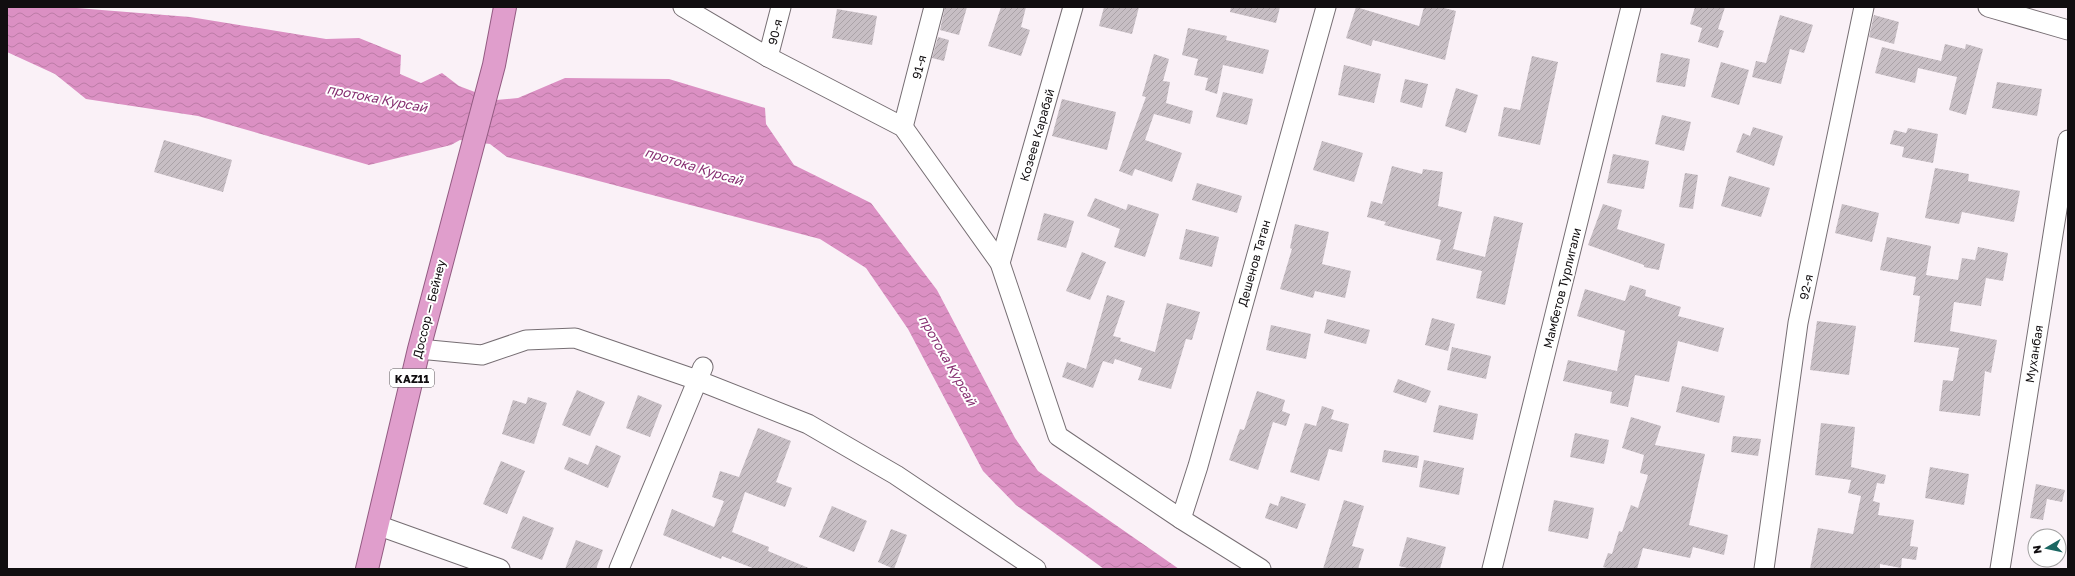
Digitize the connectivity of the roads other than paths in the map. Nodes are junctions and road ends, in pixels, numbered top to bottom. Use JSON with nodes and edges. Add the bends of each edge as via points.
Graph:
{"nodes":[{"id":1,"x":505,"y":7,"type":"edge"},
{"id":2,"x":683,"y":7,"type":"edge"},
{"id":3,"x":781,"y":7,"type":"edge"},
{"id":4,"x":934,"y":7,"type":"edge"},
{"id":5,"x":1074,"y":7,"type":"edge"},
{"id":6,"x":1326,"y":7,"type":"edge"},
{"id":7,"x":1631,"y":7,"type":"edge"},
{"id":8,"x":1864,"y":7,"type":"edge"},
{"id":9,"x":1988,"y":7,"type":"edge"},
{"id":10,"x":2068,"y":30,"type":"edge"},
{"id":11,"x":768,"y":57,"type":"junction"},
{"id":12,"x":903,"y":127,"type":"junction"},
{"id":13,"x":2068,"y":140,"type":"edge"},
{"id":14,"x":1000,"y":263,"type":"junction"},
{"id":15,"x":419,"y":349,"type":"junction"},
{"id":16,"x":700,"y":374,"type":"junction"},
{"id":17,"x":1180,"y":519,"type":"junction"},
{"id":18,"x":377,"y":525,"type":"junction"},
{"id":19,"x":367,"y":569,"type":"edge"},
{"id":20,"x":500,"y":569,"type":"edge"},
{"id":21,"x":620,"y":569,"type":"edge"},
{"id":22,"x":1036,"y":569,"type":"edge"},
{"id":23,"x":1261,"y":569,"type":"edge"},
{"id":24,"x":1492,"y":569,"type":"edge"},
{"id":25,"x":1764,"y":569,"type":"edge"},
{"id":26,"x":2000,"y":569,"type":"edge"}],
"edges":[{"from":1,"to":15,"type":"highway","name":"Доссор — Бейнеу","number":"KAZ11","via":[[494,66]]},
{"from":2,"to":11,"type":"street"},
{"from":3,"to":11,"type":"street","name":"90-я"},
{"from":4,"to":12,"type":"street","name":"91-я"},
{"from":5,"to":14,"type":"street","name":"Козеев Карабай"},
{"from":6,"to":17,"type":"street","name":"Дешенов Татан","via":[[1198,466]]},
{"from":7,"to":24,"type":"street","name":"Мамбетов Турлигали"},
{"from":8,"to":25,"type":"street","name":"92-я","via":[[1798,322]]},
{"from":9,"to":10,"type":"street"},
{"from":11,"to":12,"type":"street"},
{"from":12,"to":14,"type":"street"},
{"from":13,"to":26,"type":"street","name":"Муханбая"},
{"from":14,"to":17,"type":"street","via":[[1058,436]]},
{"from":15,"to":16,"type":"street","via":[[482,355],[526,340],[575,338]]},
{"from":15,"to":18,"type":"highway","name":"Доссор — Бейнеу","number":"KAZ11"},
{"from":16,"to":21,"type":"street"},
{"from":16,"to":22,"type":"street","via":[[808,424],[896,475]]},
{"from":17,"to":23,"type":"street"},
{"from":18,"to":19,"type":"highway","name":"Доссор — Бейнеу","number":"KAZ11"},
{"from":18,"to":20,"type":"street"}]}
